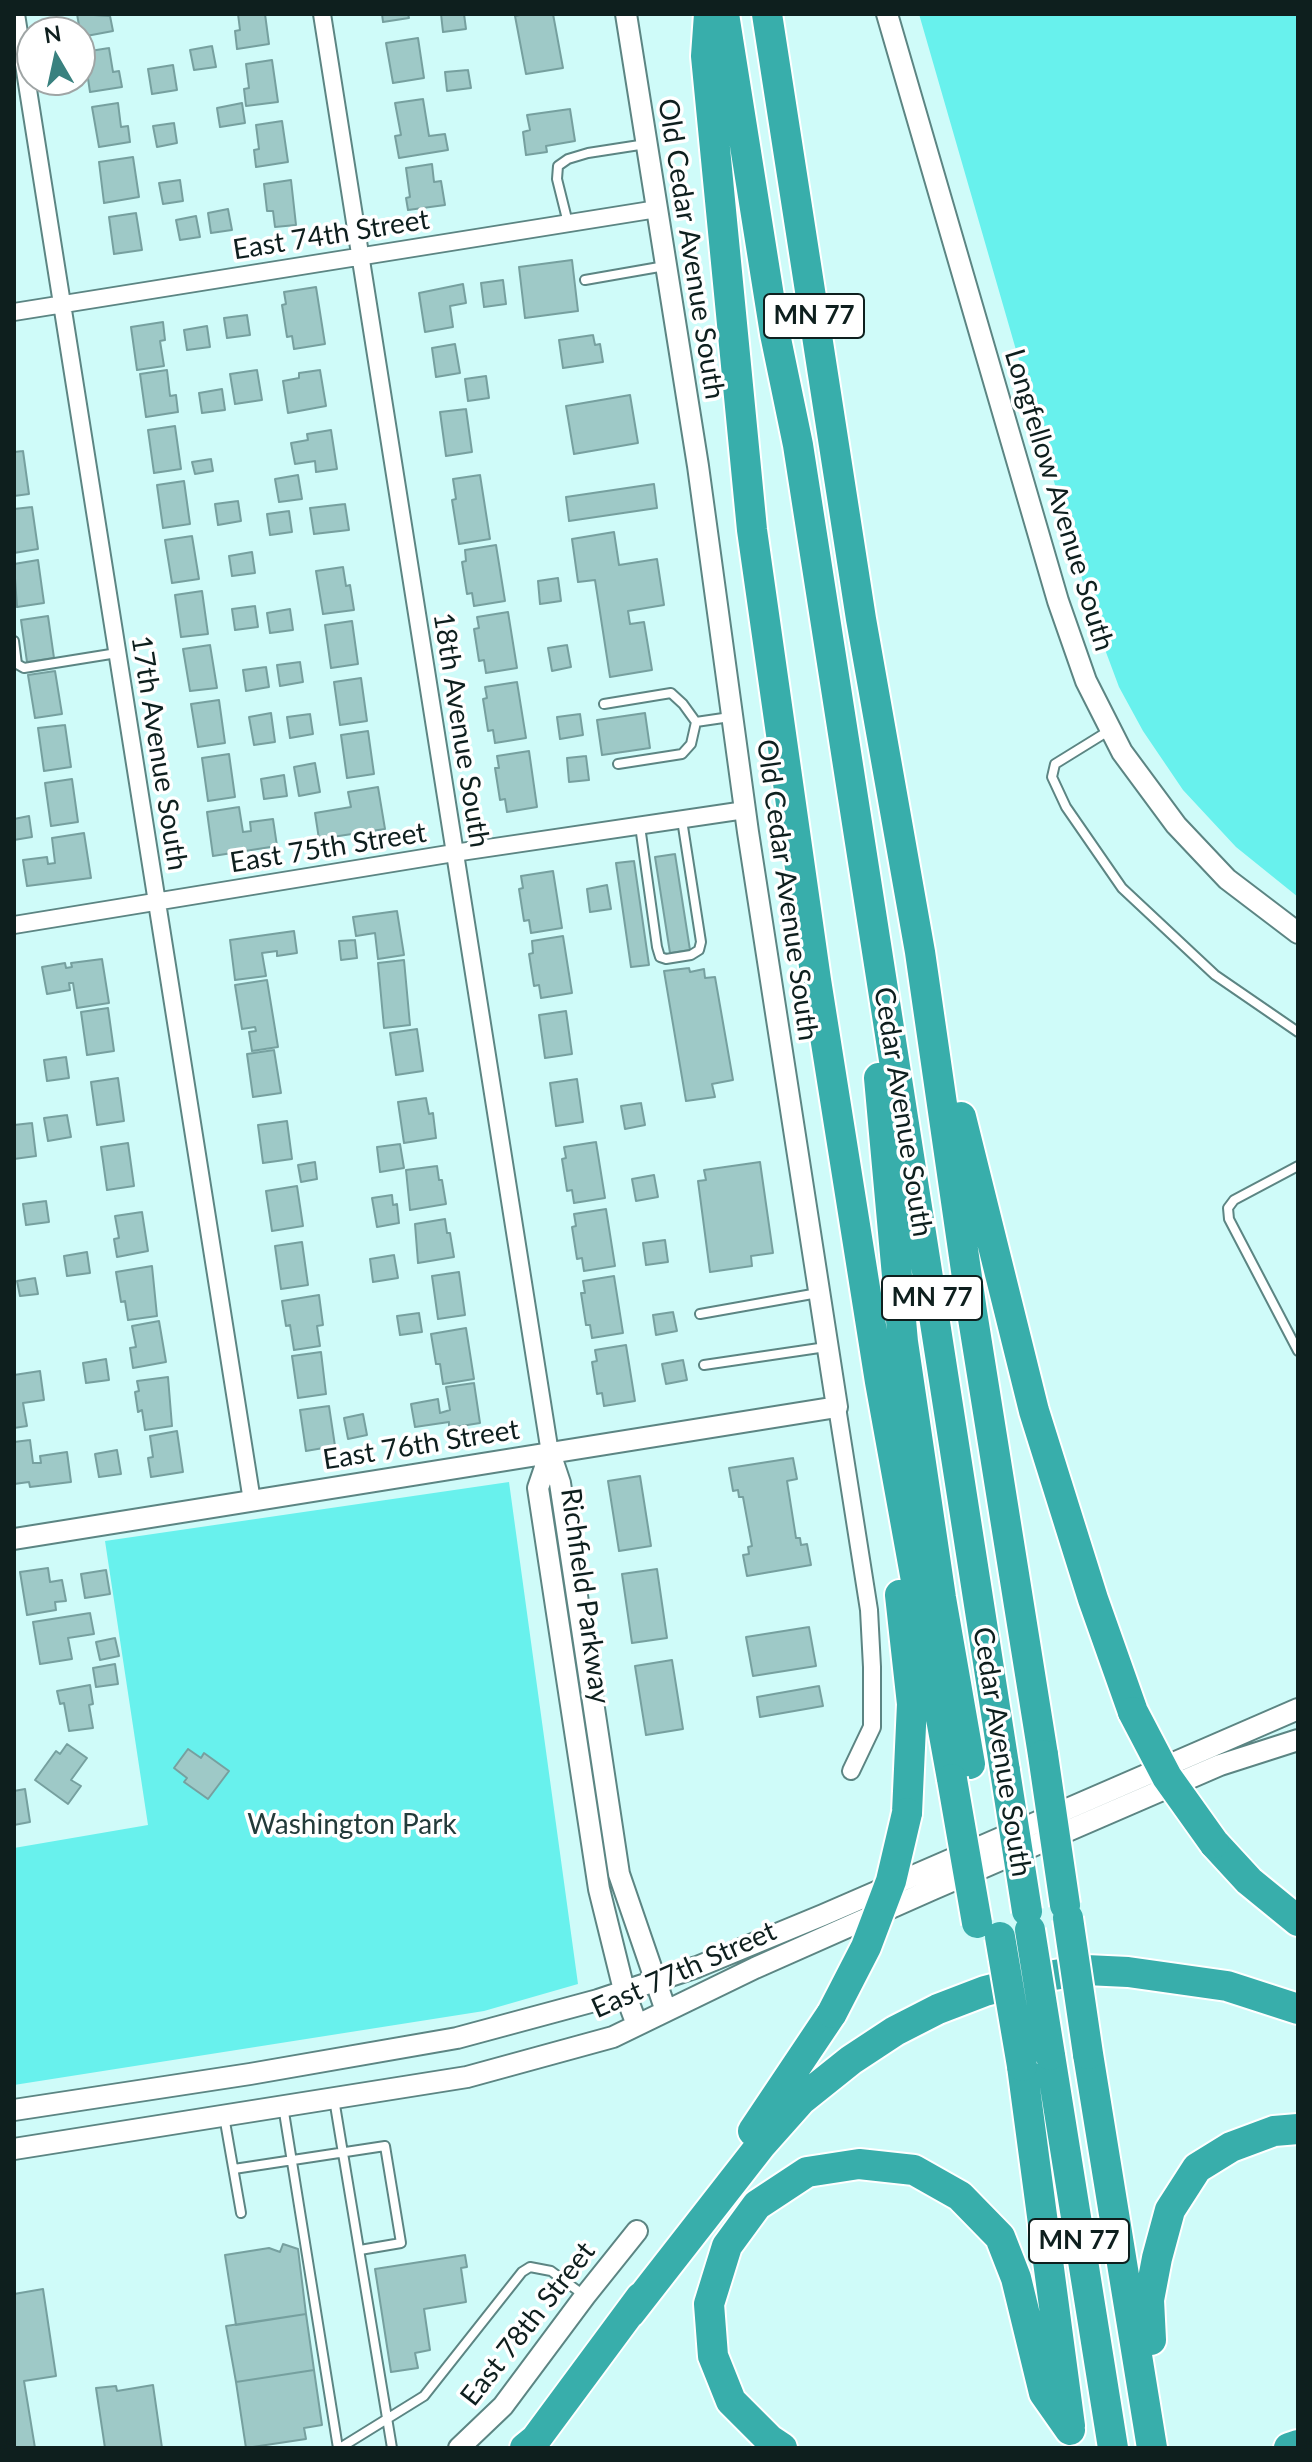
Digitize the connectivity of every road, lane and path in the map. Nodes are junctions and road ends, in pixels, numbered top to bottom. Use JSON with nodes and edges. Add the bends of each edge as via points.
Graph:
{"nodes":[{"id":1,"x":16,"y":14,"type":"edge"},
{"id":2,"x":322,"y":14,"type":"edge"},
{"id":3,"x":626,"y":14,"type":"edge"},
{"id":4,"x":709,"y":14,"type":"edge"},
{"id":5,"x":724,"y":14,"type":"edge"},
{"id":6,"x":767,"y":14,"type":"edge"},
{"id":7,"x":887,"y":14,"type":"edge"},
{"id":8,"x":646,"y":144,"type":"junction"},
{"id":9,"x":657,"y":209,"type":"junction"},
{"id":10,"x":568,"y":223,"type":"junction"},
{"id":11,"x":360,"y":256,"type":"junction"},
{"id":12,"x":666,"y":266,"type":"junction"},
{"id":13,"x":585,"y":280,"type":"dead end"},
{"id":14,"x":62,"y":304,"type":"junction"},
{"id":15,"x":14,"y":312,"type":"edge"},
{"id":16,"x":14,"y":641,"type":"edge"},
{"id":17,"x":117,"y":653,"type":"junction"},
{"id":18,"x":604,"y":704,"type":"dead end"},
{"id":19,"x":734,"y":716,"type":"junction"},
{"id":20,"x":696,"y":722,"type":"junction"},
{"id":21,"x":1110,"y":730,"type":"junction"},
{"id":22,"x":618,"y":764,"type":"dead end"},
{"id":23,"x":745,"y":810,"type":"junction"},
{"id":24,"x":682,"y":820,"type":"junction"},
{"id":25,"x":859,"y":825,"type":"junction"},
{"id":26,"x":640,"y":826,"type":"junction"},
{"id":27,"x":454,"y":853,"type":"junction"},
{"id":28,"x":157,"y":903,"type":"junction"},
{"id":29,"x":14,"y":925,"type":"edge"},
{"id":30,"x":1298,"y":933,"type":"edge"},
{"id":31,"x":920,"y":952,"type":"junction"},
{"id":32,"x":1298,"y":1032,"type":"edge"},
{"id":33,"x":1298,"y":1166,"type":"edge"},
{"id":34,"x":819,"y":1293,"type":"junction"},
{"id":35,"x":700,"y":1314,"type":"dead end"},
{"id":36,"x":827,"y":1347,"type":"junction"},
{"id":37,"x":1298,"y":1351,"type":"edge"},
{"id":38,"x":704,"y":1365,"type":"dead end"},
{"id":39,"x":880,"y":1382,"type":"junction"},
{"id":40,"x":837,"y":1407,"type":"junction"},
{"id":41,"x":550,"y":1453,"type":"junction"},
{"id":42,"x":252,"y":1501,"type":"junction"},
{"id":43,"x":14,"y":1539,"type":"edge"},
{"id":44,"x":1298,"y":1709,"type":"edge"},
{"id":45,"x":1298,"y":1740,"type":"edge"},
{"id":46,"x":851,"y":1771,"type":"dead end"},
{"id":47,"x":962,"y":1777,"type":"junction"},
{"id":48,"x":1298,"y":1921,"type":"edge"},
{"id":49,"x":654,"y":1980,"type":"junction"},
{"id":50,"x":624,"y":1990,"type":"junction"},
{"id":51,"x":1298,"y":2009,"type":"edge"},
{"id":52,"x":666,"y":2011,"type":"junction"},
{"id":53,"x":637,"y":2025,"type":"junction"},
{"id":54,"x":1025,"y":2063,"type":"junction"},
{"id":55,"x":334,"y":2098,"type":"junction"},
{"id":56,"x":283,"y":2106,"type":"junction"},
{"id":57,"x":14,"y":2110,"type":"edge"},
{"id":58,"x":224,"y":2116,"type":"junction"},
{"id":59,"x":1298,"y":2129,"type":"edge"},
{"id":60,"x":14,"y":2149,"type":"edge"},
{"id":61,"x":344,"y":2153,"type":"junction"},
{"id":62,"x":292,"y":2160,"type":"junction"},
{"id":63,"x":234,"y":2169,"type":"junction"},
{"id":64,"x":241,"y":2213,"type":"dead end"},
{"id":65,"x":637,"y":2231,"type":"dead end"},
{"id":66,"x":360,"y":2250,"type":"junction"},
{"id":67,"x":585,"y":2296,"type":"junction"},
{"id":68,"x":630,"y":2313,"type":"junction"},
{"id":69,"x":387,"y":2420,"type":"junction"},
{"id":70,"x":1149,"y":2428,"type":"edge"},
{"id":71,"x":1071,"y":2437,"type":"edge"},
{"id":72,"x":1112,"y":2437,"type":"edge"},
{"id":73,"x":1298,"y":2445,"type":"edge"},
{"id":74,"x":339,"y":2448,"type":"edge"},
{"id":75,"x":392,"y":2448,"type":"edge"},
{"id":76,"x":459,"y":2448,"type":"edge"},
{"id":77,"x":525,"y":2448,"type":"edge"},
{"id":78,"x":782,"y":2448,"type":"edge"},
{"id":79,"x":1289,"y":2448,"type":"edge"}],
"edges":[{"from":1,"to":14,"type":"street","name":"17th Avenue South"},
{"from":2,"to":11,"type":"street","name":"18th Avenue South"},
{"from":3,"to":8,"type":"street","name":"Old Cedar Avenue South"},
{"from":4,"to":39,"type":"highway","via":[[706,56],[752,530]]},
{"from":5,"to":25,"type":"highway","name":"Cedar Avenue South","number":"MN 77"},
{"from":6,"to":31,"type":"highway","name":"Cedar Avenue South","number":"MN 77","via":[[859,603]]},
{"from":7,"to":21,"type":"street","name":"Longfellow Avenue South","via":[[1058,601]]},
{"from":8,"to":9,"type":"street","name":"Old Cedar Avenue South"},
{"from":8,"to":10,"type":"lane","via":[[588,153],[558,166]]},
{"from":9,"to":10,"type":"street","name":"East 74th Street"},
{"from":9,"to":12,"type":"street","name":"Old Cedar Avenue South"},
{"from":10,"to":11,"type":"street","name":"East 74th Street"},
{"from":11,"to":14,"type":"street","name":"East 74th Street"},
{"from":11,"to":27,"type":"street","name":"18th Avenue South"},
{"from":12,"to":13,"type":"lane"},
{"from":12,"to":19,"type":"street","name":"Old Cedar Avenue South"},
{"from":14,"to":15,"type":"street","name":"East 74th Street"},
{"from":14,"to":17,"type":"street","name":"17th Avenue South"},
{"from":16,"to":17,"type":"lane","via":[[17,664],[24,668]]},
{"from":17,"to":28,"type":"street","name":"17th Avenue South"},
{"from":18,"to":20,"type":"lane","via":[[671,693]]},
{"from":19,"to":20,"type":"lane"},
{"from":19,"to":23,"type":"street","name":"Old Cedar Avenue South"},
{"from":20,"to":22,"type":"lane","via":[[691,744],[682,754]]},
{"from":21,"to":30,"type":"street","name":"Longfellow Avenue South","via":[[1148,790],[1202,854]]},
{"from":21,"to":32,"type":"lane","via":[[1055,764],[1052,777],[1066,807],[1122,888],[1215,975]]},
{"from":23,"to":24,"type":"street","name":"East 75th Street"},
{"from":23,"to":34,"type":"street","name":"Old Cedar Avenue South"},
{"from":24,"to":26,"type":"street","name":"East 75th Street"},
{"from":24,"to":26,"type":"lane","via":[[701,942],[691,955],[666,959],[657,947]]},
{"from":25,"to":47,"type":"highway","via":[[903,1342]]},
{"from":25,"to":54,"type":"highway","name":"Cedar Avenue South","number":"MN 77","bridge":true,"via":[[1028,1920]]},
{"from":26,"to":27,"type":"street","name":"East 75th Street"},
{"from":27,"to":28,"type":"street","name":"East 75th Street"},
{"from":27,"to":41,"type":"street","name":"18th Avenue South"},
{"from":28,"to":29,"type":"street","name":"East 75th Street"},
{"from":28,"to":42,"type":"street","name":"17th Avenue South"},
{"from":31,"to":48,"type":"highway","bridge":true,"via":[[1034,1411],[1133,1712],[1167,1777],[1214,1843],[1249,1881]]},
{"from":31,"to":70,"type":"highway","name":"Cedar Avenue South","number":"MN 77","bridge":true},
{"from":33,"to":37,"type":"lane","via":[[1228,1208]]},
{"from":34,"to":35,"type":"lane"},
{"from":34,"to":36,"type":"street","name":"Old Cedar Avenue South"},
{"from":36,"to":38,"type":"lane"},
{"from":36,"to":40,"type":"street","name":"Old Cedar Avenue South"},
{"from":39,"to":47,"type":"highway"},
{"from":39,"to":68,"type":"highway","bridge":true,"via":[[879,1427],[912,1704],[907,1813],[891,1881],[866,1947],[832,2013]]},
{"from":40,"to":41,"type":"street","name":"East 76th Street"},
{"from":40,"to":46,"type":"street","name":"Old Cedar Avenue South","via":[[869,1610],[872,1667],[872,1727]]},
{"from":41,"to":42,"type":"street","name":"East 76th Street"},
{"from":41,"to":49,"type":"street","name":"Richfield Parkway","via":[[560,1483],[619,1874]]},
{"from":41,"to":50,"type":"street","name":"Richfield Parkway","via":[[538,1488],[599,1889]]},
{"from":42,"to":43,"type":"street","name":"East 76th Street"},
{"from":44,"to":49,"type":"street","name":"East 77th Street","via":[[810,1921]]},
{"from":45,"to":52,"type":"street","name":"East 77th Street","via":[[1220,1765]]},
{"from":47,"to":54,"type":"highway","bridge":true,"via":[[989,1930]]},
{"from":49,"to":50,"type":"street","name":"East 77th Street"},
{"from":49,"to":52,"type":"street","name":"Richfield Parkway"},
{"from":50,"to":53,"type":"street","name":"Richfield Parkway"},
{"from":50,"to":57,"type":"street","name":"East 77th Street","via":[[457,2038]]},
{"from":51,"to":68,"type":"highway","via":[[1227,1986],[1086,1970],[985,1991],[938,2009],[851,2060],[801,2100]]},
{"from":52,"to":53,"type":"street","name":"East 77th Street"},
{"from":53,"to":55,"type":"street","name":"East 77th Street","via":[[613,2037],[467,2077]]},
{"from":54,"to":71,"type":"highway"},
{"from":54,"to":72,"type":"highway","name":"Cedar Avenue South","number":"MN 77"},
{"from":55,"to":56,"type":"street","name":"East 77th Street"},
{"from":55,"to":61,"type":"lane"},
{"from":56,"to":58,"type":"street","name":"East 77th Street"},
{"from":56,"to":62,"type":"lane"},
{"from":58,"to":60,"type":"street","name":"East 77th Street"},
{"from":58,"to":63,"type":"lane"},
{"from":59,"to":70,"type":"highway","via":[[1274,2131],[1219,2154],[1197,2168],[1170,2210],[1149,2300],[1157,2386]]},
{"from":61,"to":62,"type":"lane"},
{"from":61,"to":66,"type":"lane"},
{"from":61,"to":66,"type":"lane","via":[[385,2146],[399,2229],[401,2243]]},
{"from":62,"to":63,"type":"lane"},
{"from":62,"to":74,"type":"lane"},
{"from":63,"to":64,"type":"lane"},
{"from":65,"to":67,"type":"street","name":"East 78th Street"},
{"from":66,"to":69,"type":"lane"},
{"from":67,"to":69,"type":"lane","via":[[551,2271],[530,2267],[522,2272],[430,2389]]},
{"from":67,"to":76,"type":"street","name":"East 78th Street","via":[[503,2406]]},
{"from":68,"to":77,"type":"highway"},
{"from":69,"to":74,"type":"lane"},
{"from":69,"to":75,"type":"lane"},
{"from":71,"to":78,"type":"highway","via":[[1044,2393],[1016,2278],[1000,2237],[960,2196],[914,2170],[859,2164],[807,2172],[757,2205],[727,2246],[709,2304],[713,2356],[731,2401]]},
{"from":73,"to":79,"type":"highway"}]}
